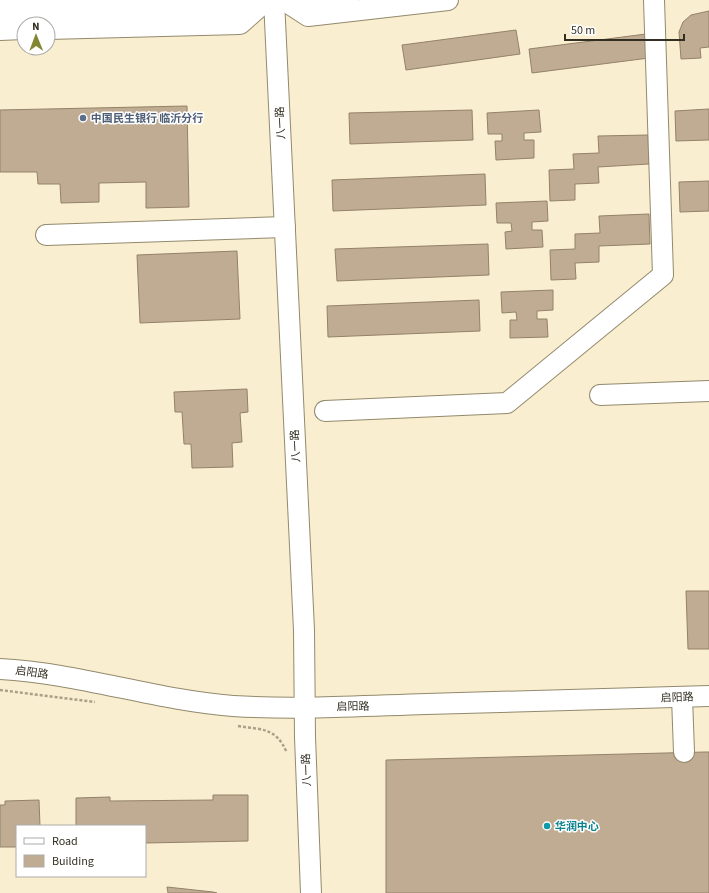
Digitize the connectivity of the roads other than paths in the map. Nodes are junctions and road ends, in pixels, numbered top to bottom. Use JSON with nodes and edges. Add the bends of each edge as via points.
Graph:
{"nodes":[{"id":1,"x":254,"y":0,"type":"edge"},
{"id":2,"x":267,"y":0,"type":"edge"},
{"id":3,"x":274,"y":0,"type":"edge"},
{"id":4,"x":284,"y":0,"type":"edge"},
{"id":5,"x":292,"y":0,"type":"edge"},
{"id":6,"x":347,"y":0,"type":"edge"},
{"id":7,"x":448,"y":0,"type":"edge"},
{"id":8,"x":654,"y":0,"type":"edge"},
{"id":9,"x":0,"y":10,"type":"edge"},
{"id":10,"x":56,"y":28,"type":"edge"},
{"id":11,"x":16,"y":29,"type":"edge"},
{"id":12,"x":0,"y":30,"type":"edge"},
{"id":13,"x":285,"y":227,"type":"junction"},
{"id":14,"x":46,"y":235,"type":"dead end"},
{"id":15,"x":709,"y":391,"type":"edge"},
{"id":16,"x":600,"y":395,"type":"dead end"},
{"id":17,"x":325,"y":411,"type":"dead end"},
{"id":18,"x":0,"y":669,"type":"edge"},
{"id":19,"x":709,"y":696,"type":"edge"},
{"id":20,"x":682,"y":697,"type":"junction"},
{"id":21,"x":304,"y":707,"type":"junction"},
{"id":22,"x":684,"y":752,"type":"dead end"},
{"id":23,"x":311,"y":893,"type":"edge"}],
"edges":[{"from":1,"to":9,"type":"main road","via":[[239,5]]},
{"from":2,"to":10,"type":"street","via":[[240,24]]},
{"from":3,"to":13,"type":"street","name":"八一路"},
{"from":4,"to":7,"type":"street","via":[[308,16]]},
{"from":5,"to":6,"type":"main road","via":[[307,5]]},
{"from":8,"to":17,"type":"street","via":[[663,275],[507,403]]},
{"from":11,"to":12,"type":"street"},
{"from":13,"to":14,"type":"street"},
{"from":13,"to":21,"type":"street","name":"八一路","via":[[304,630]]},
{"from":15,"to":16,"type":"street"},
{"from":18,"to":21,"type":"street","name":"启阳路","via":[[22,670],[170,698],[233,706]]},
{"from":19,"to":20,"type":"street","name":"启阳路"},
{"from":20,"to":21,"type":"street","name":"启阳路"},
{"from":20,"to":22,"type":"street"},
{"from":21,"to":23,"type":"street","name":"八一路"}]}
